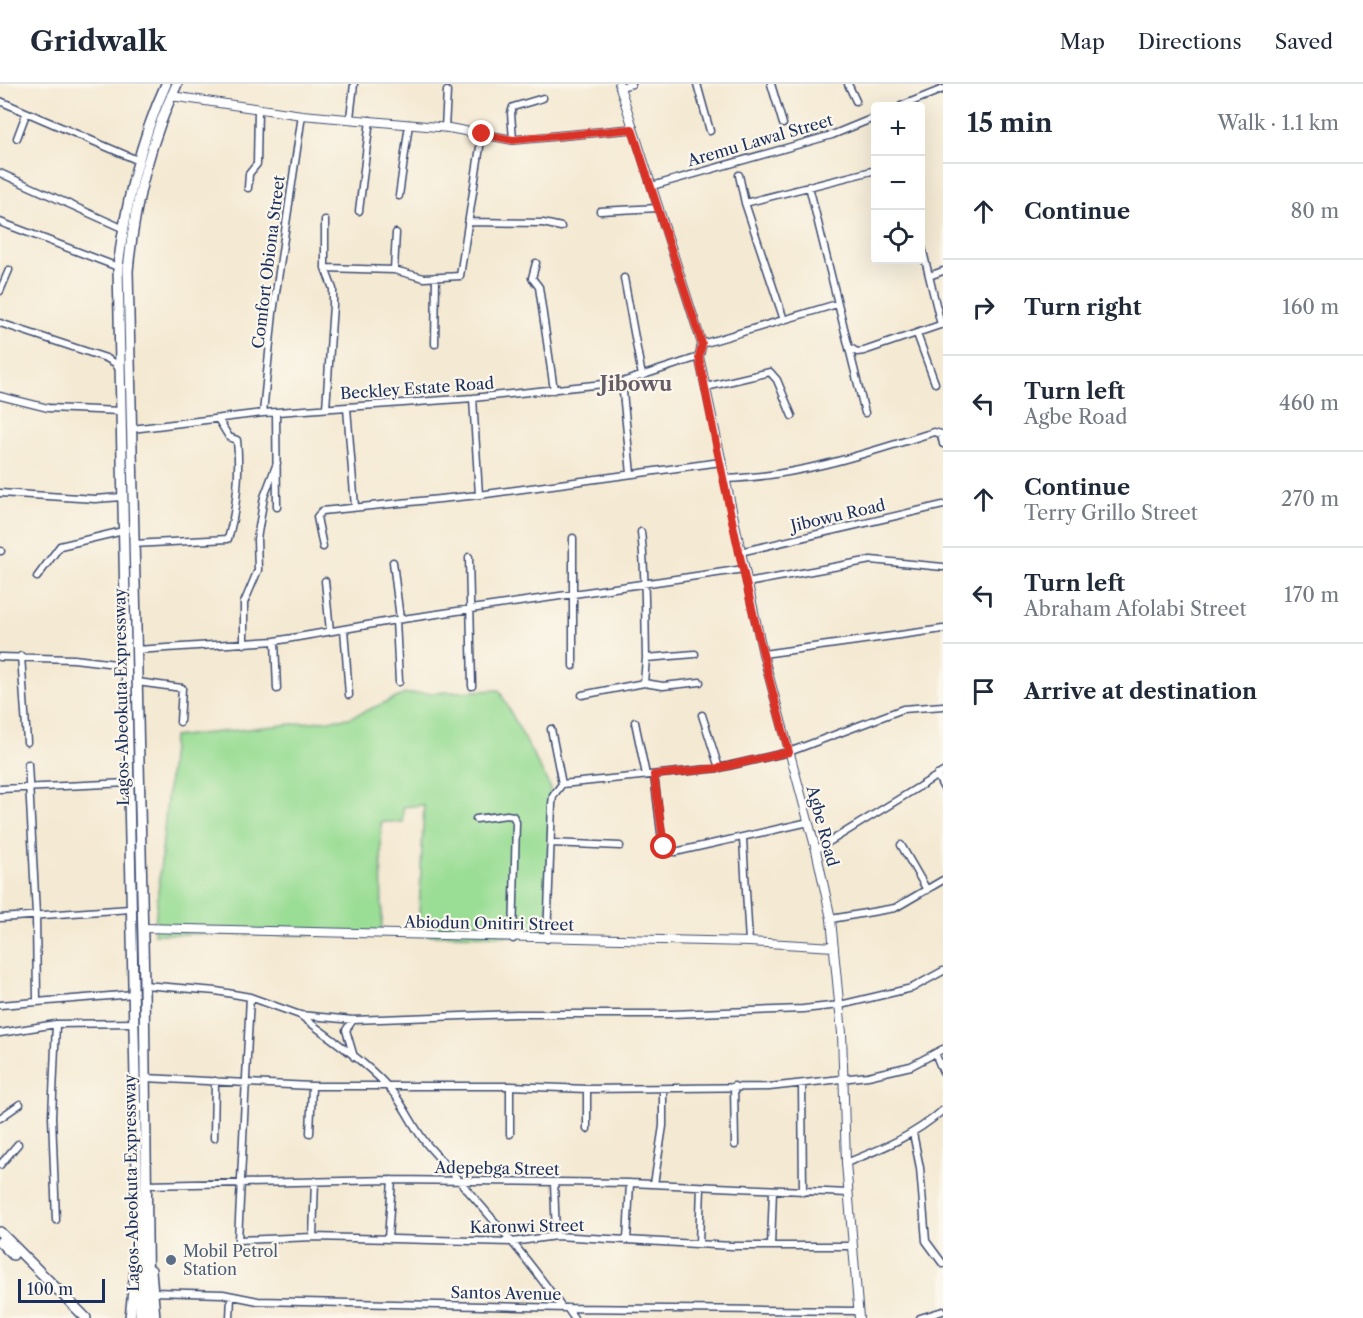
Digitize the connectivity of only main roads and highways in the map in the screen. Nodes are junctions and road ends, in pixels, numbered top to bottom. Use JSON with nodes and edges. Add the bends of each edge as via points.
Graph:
{"nodes":[{"id":1,"x":166,"y":84,"type":"edge"},
{"id":2,"x":177,"y":84,"type":"edge"},
{"id":3,"x":143,"y":1229,"type":"junction"},
{"id":4,"x":0,"y":1232,"type":"edge"},
{"id":5,"x":0,"y":1242,"type":"edge"},
{"id":6,"x":80,"y":1318,"type":"edge"},
{"id":7,"x":86,"y":1318,"type":"edge"},
{"id":8,"x":130,"y":1318,"type":"edge"},
{"id":9,"x":140,"y":1318,"type":"edge"},
{"id":10,"x":148,"y":1318,"type":"edge"},
{"id":11,"x":155,"y":1318,"type":"edge"}],
"edges":[{"from":1,"to":3,"type":"main road","name":"Lagos-Abeokuta Expressway","via":[[137,160],[118,267],[130,909]]},
{"from":2,"to":3,"type":"main road","name":"Lagos-Abeokuta Expressway","via":[[147,156],[128,271],[144,985]]},
{"from":3,"to":8,"type":"main road"},
{"from":3,"to":9,"type":"main road","name":"Lagos-Abeokuta Expressway"},
{"from":3,"to":10,"type":"main road","name":"Lagos-Abeokuta Expressway"},
{"from":3,"to":11,"type":"main road"},
{"from":4,"to":7,"type":"main road"},
{"from":5,"to":6,"type":"main road"}]}
